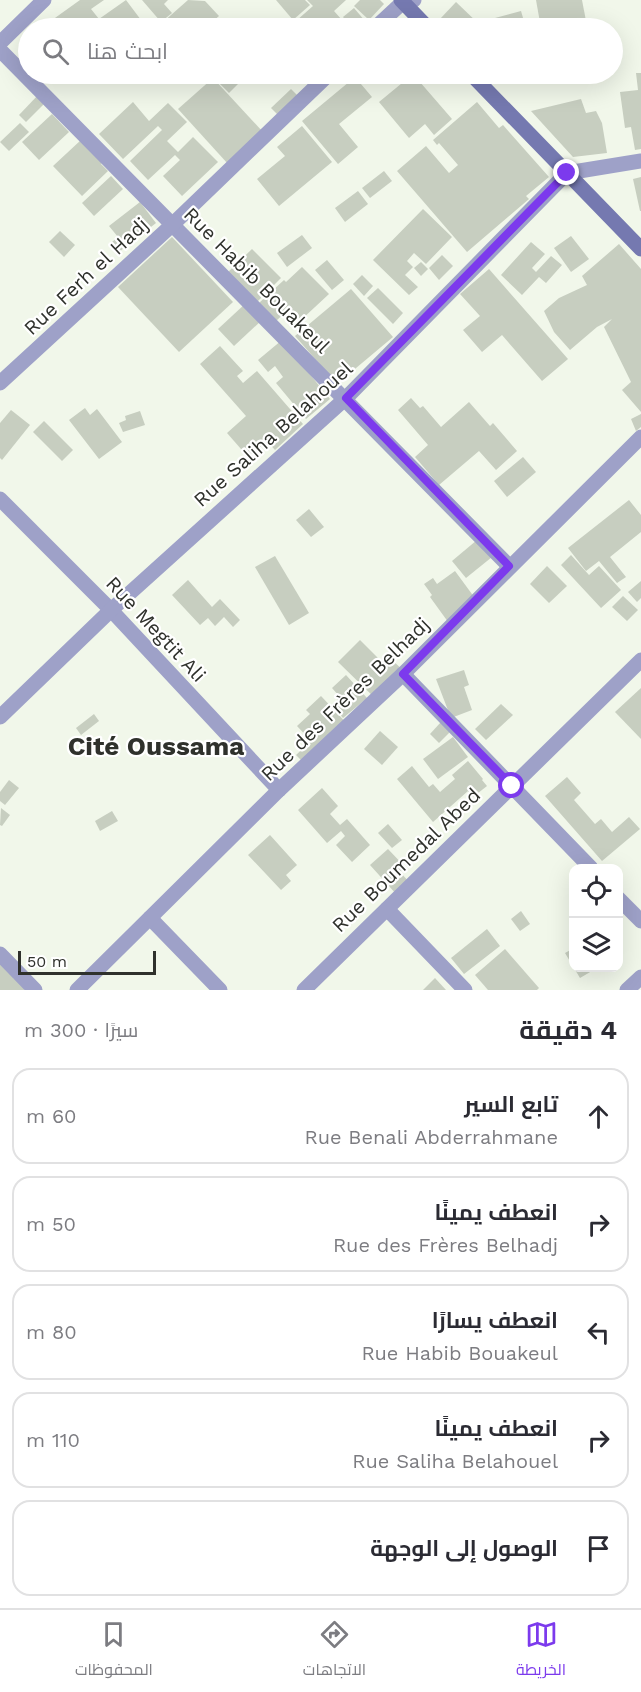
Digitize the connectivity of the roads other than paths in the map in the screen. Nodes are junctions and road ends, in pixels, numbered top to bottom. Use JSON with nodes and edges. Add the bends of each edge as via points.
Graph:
{"nodes":[{"id":1,"x":44,"y":0,"type":"edge"},
{"id":2,"x":406,"y":1,"type":"edge"},
{"id":3,"x":26,"y":18,"type":"edge"},
{"id":4,"x":386,"y":18,"type":"edge"},
{"id":5,"x":420,"y":18,"type":"edge"},
{"id":6,"x":18,"y":25,"type":"edge"},
{"id":7,"x":0,"y":43,"type":"edge"},
{"id":8,"x":0,"y":50,"type":"edge"},
{"id":9,"x":18,"y":68,"type":"edge"},
{"id":10,"x":33,"y":84,"type":"edge"},
{"id":11,"x":319,"y":84,"type":"edge"},
{"id":12,"x":481,"y":84,"type":"edge"},
{"id":13,"x":641,"y":160,"type":"edge"},
{"id":14,"x":567,"y":173,"type":"junction"},
{"id":15,"x":172,"y":225,"type":"junction"},
{"id":16,"x":641,"y":249,"type":"edge"},
{"id":17,"x":0,"y":383,"type":"edge"},
{"id":18,"x":346,"y":398,"type":"junction"},
{"id":19,"x":641,"y":437,"type":"edge"},
{"id":20,"x":0,"y":499,"type":"edge"},
{"id":21,"x":509,"y":566,"type":"junction"},
{"id":22,"x":111,"y":610,"type":"junction"},
{"id":23,"x":641,"y":660,"type":"edge"},
{"id":24,"x":403,"y":674,"type":"junction"},
{"id":25,"x":0,"y":717,"type":"edge"},
{"id":26,"x":512,"y":786,"type":"junction"},
{"id":27,"x":279,"y":790,"type":"junction"},
{"id":28,"x":587,"y":864,"type":"edge"},
{"id":29,"x":623,"y":903,"type":"edge"},
{"id":30,"x":387,"y":909,"type":"junction"},
{"id":31,"x":150,"y":918,"type":"junction"},
{"id":32,"x":641,"y":921,"type":"edge"},
{"id":33,"x":0,"y":954,"type":"edge"},
{"id":34,"x":641,"y":977,"type":"edge"},
{"id":35,"x":35,"y":990,"type":"edge"},
{"id":36,"x":76,"y":990,"type":"edge"},
{"id":37,"x":220,"y":990,"type":"edge"},
{"id":38,"x":304,"y":990,"type":"edge"},
{"id":39,"x":465,"y":990,"type":"edge"},
{"id":40,"x":627,"y":990,"type":"edge"}],
"edges":[{"from":1,"to":3,"type":"street"},
{"from":2,"to":4,"type":"street"},
{"from":2,"to":5,"type":"main road"},
{"from":6,"to":7,"type":"street"},
{"from":8,"to":9,"type":"street","name":"Rue Habib Bouakeul"},
{"from":10,"to":15,"type":"street","name":"Rue Habib Bouakeul"},
{"from":11,"to":15,"type":"street","name":"Rue Ferh el Hadj"},
{"from":12,"to":14,"type":"main road"},
{"from":13,"to":14,"type":"street"},
{"from":14,"to":16,"type":"main road"},
{"from":14,"to":18,"type":"street","name":"Rue Saliha Belahouel"},
{"from":15,"to":17,"type":"street","name":"Rue Ferh el Hadj"},
{"from":15,"to":18,"type":"street","name":"Rue Habib Bouakeul"},
{"from":18,"to":21,"type":"street","name":"Rue Habib Bouakeul"},
{"from":18,"to":22,"type":"street","name":"Rue Saliha Belahouel"},
{"from":19,"to":21,"type":"street","name":"Rue des Frères Belhadj"},
{"from":20,"to":22,"type":"street","name":"Rue Megtit Ali"},
{"from":21,"to":24,"type":"street","name":"Rue des Frères Belhadj"},
{"from":22,"to":25,"type":"street","name":"Rue Saliha Belahouel"},
{"from":22,"to":27,"type":"street","name":"Rue Megtit Ali"},
{"from":23,"to":26,"type":"street","name":"Rue Boumedal Abed"},
{"from":24,"to":26,"type":"street"},
{"from":24,"to":27,"type":"street","name":"Rue des Frères Belhadj"},
{"from":26,"to":28,"type":"street"},
{"from":26,"to":30,"type":"street","name":"Rue Boumedal Abed"},
{"from":27,"to":31,"type":"street","name":"Rue des Frères Belhadj"},
{"from":29,"to":32,"type":"street"},
{"from":30,"to":38,"type":"street","name":"Rue Boumedal Abed"},
{"from":30,"to":39,"type":"street"},
{"from":31,"to":36,"type":"street","name":"Rue des Frères Belhadj"},
{"from":31,"to":37,"type":"street"},
{"from":33,"to":35,"type":"street"},
{"from":34,"to":40,"type":"street"}]}
